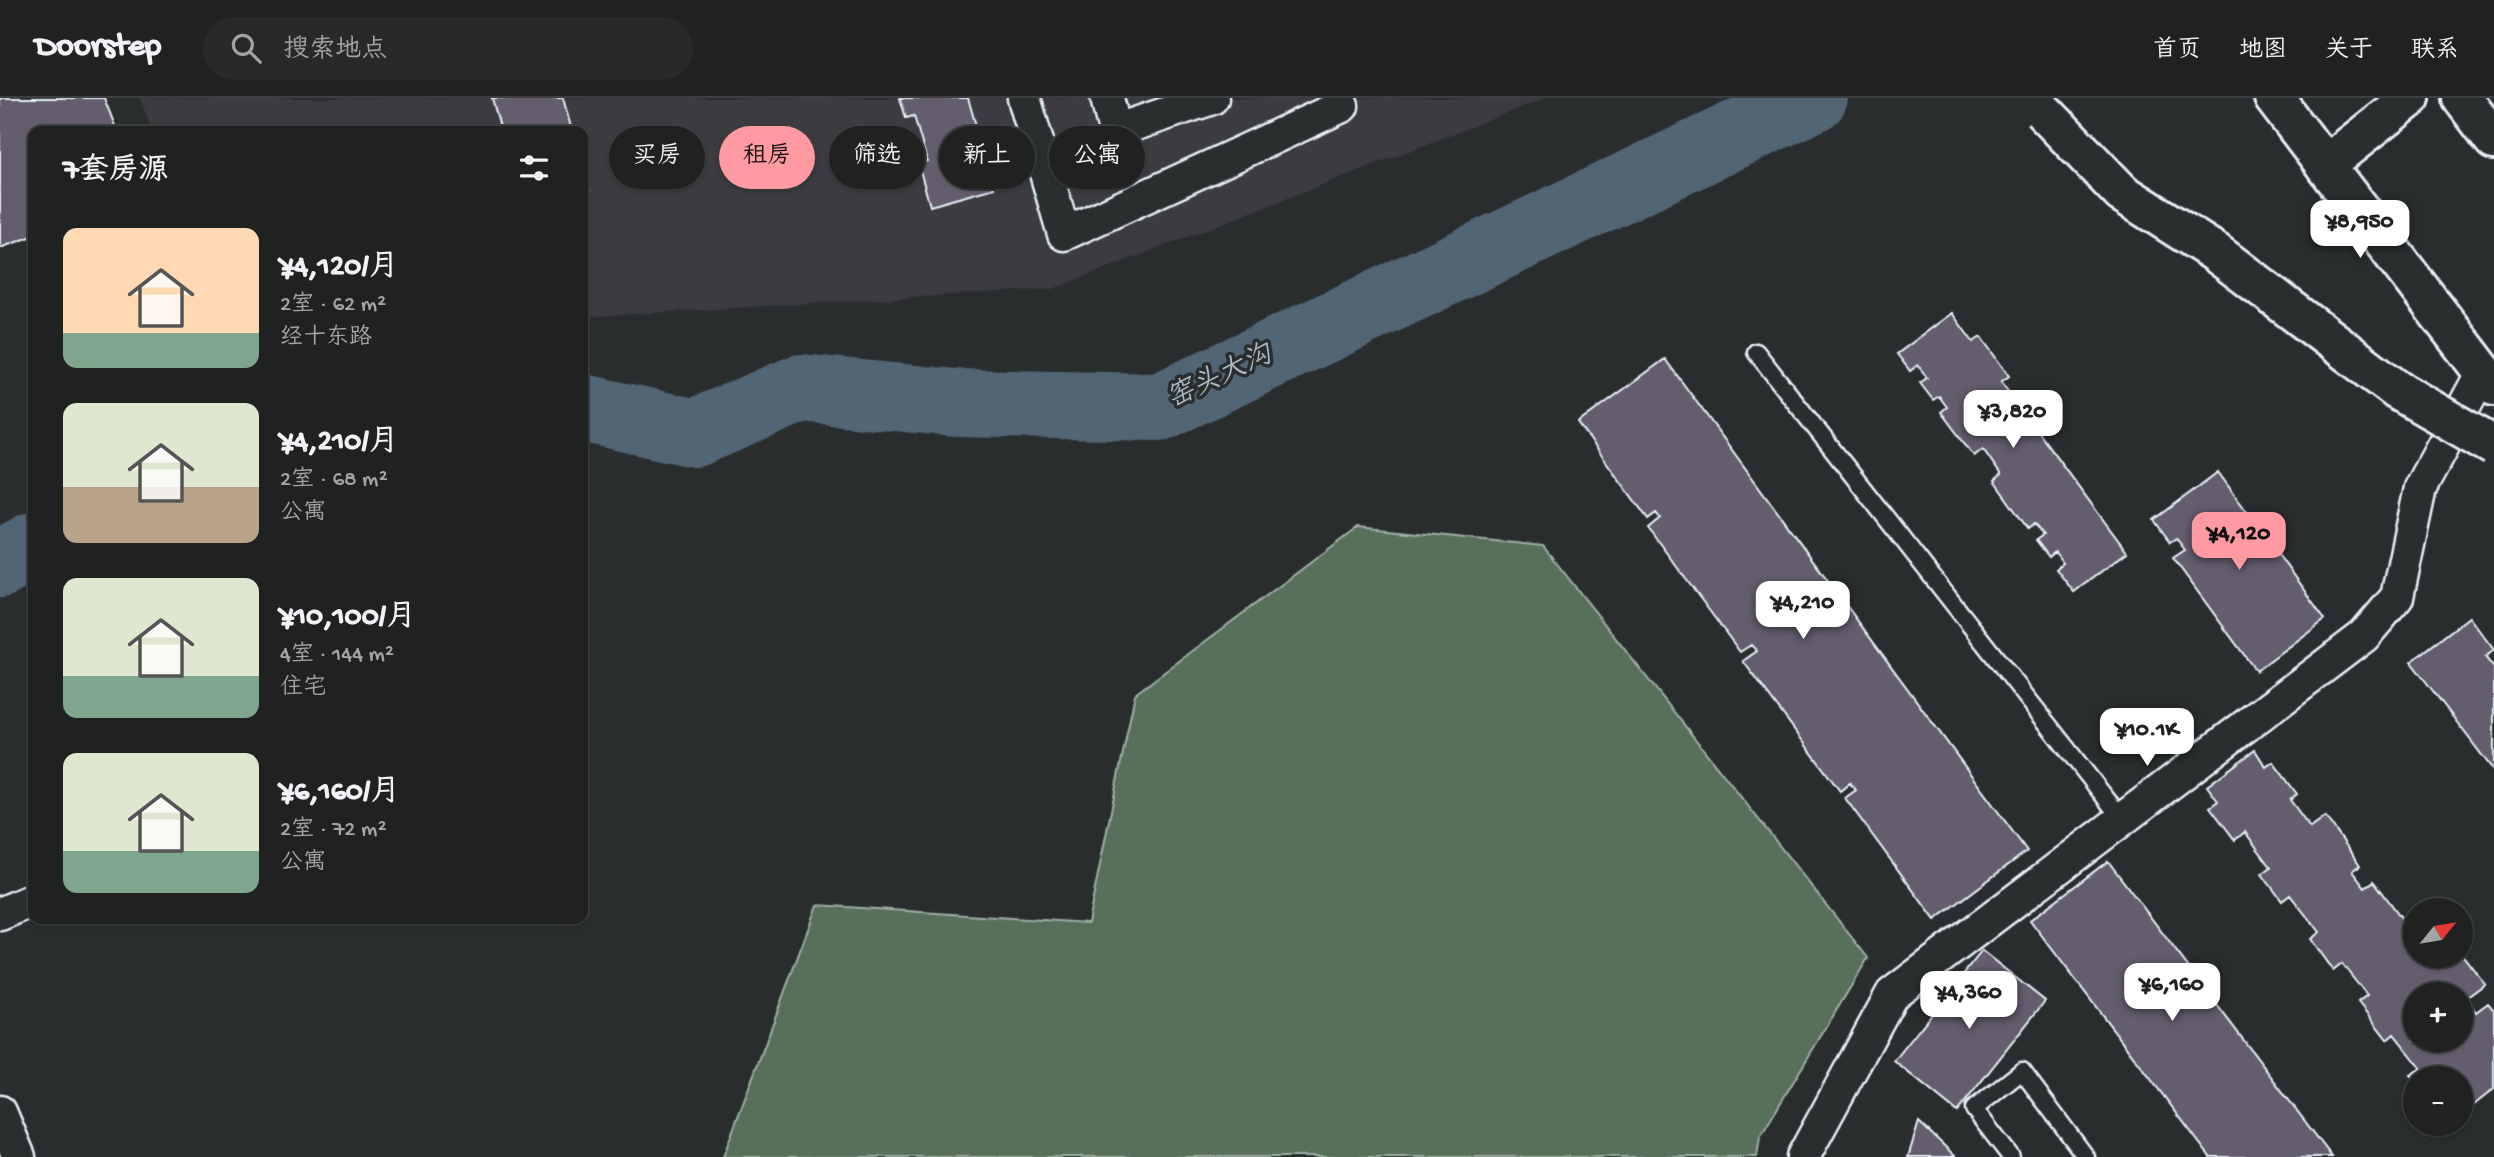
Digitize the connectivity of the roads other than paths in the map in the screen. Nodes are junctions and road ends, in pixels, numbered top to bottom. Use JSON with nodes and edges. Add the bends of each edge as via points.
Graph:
{"nodes":[{"id":1,"x":1024,"y":98,"type":"edge"},
{"id":2,"x":1107,"y":98,"type":"edge"},
{"id":3,"x":1212,"y":98,"type":"edge"},
{"id":4,"x":2030,"y":98,"type":"edge"},
{"id":5,"x":2274,"y":98,"type":"edge"},
{"id":6,"x":2410,"y":98,"type":"edge"},
{"id":7,"x":2462,"y":98,"type":"edge"},
{"id":8,"x":1347,"y":101,"type":"edge"},
{"id":9,"x":2494,"y":140,"type":"edge"},
{"id":10,"x":2325,"y":164,"type":"junction"},
{"id":11,"x":1756,"y":352,"type":"dead end"},
{"id":12,"x":2488,"y":379,"type":"edge"},
{"id":13,"x":2494,"y":446,"type":"edge"},
{"id":14,"x":2122,"y":820,"type":"junction"},
{"id":15,"x":28,"y":902,"type":"edge"},
{"id":16,"x":0,"y":914,"type":"edge"},
{"id":17,"x":0,"y":1112,"type":"edge"},
{"id":18,"x":19,"y":1157,"type":"edge"},
{"id":19,"x":1803,"y":1157,"type":"edge"},
{"id":20,"x":2011,"y":1157,"type":"edge"},
{"id":21,"x":2086,"y":1157,"type":"edge"}],
"edges":[{"from":1,"to":8,"type":"street","via":[[1064,234]]},
{"from":2,"to":3,"type":"street","via":[[1115,131]]},
{"from":4,"to":13,"type":"main road","bridge":true,"via":[[2122,193],[2216,252],[2397,390]]},
{"from":5,"to":10,"type":"main road"},
{"from":6,"to":10,"type":"main road"},
{"from":7,"to":9,"type":"main road"},
{"from":10,"to":12,"type":"main road"},
{"from":11,"to":14,"type":"lane"},
{"from":12,"to":14,"type":"street","via":[[2420,488],[2397,597],[2364,636]]},
{"from":14,"to":19,"type":"street","via":[[1892,994]]},
{"from":15,"to":16,"type":"street"},
{"from":17,"to":18,"type":"street"},
{"from":20,"to":21,"type":"lane","via":[[1974,1109],[2022,1071]]}]}
